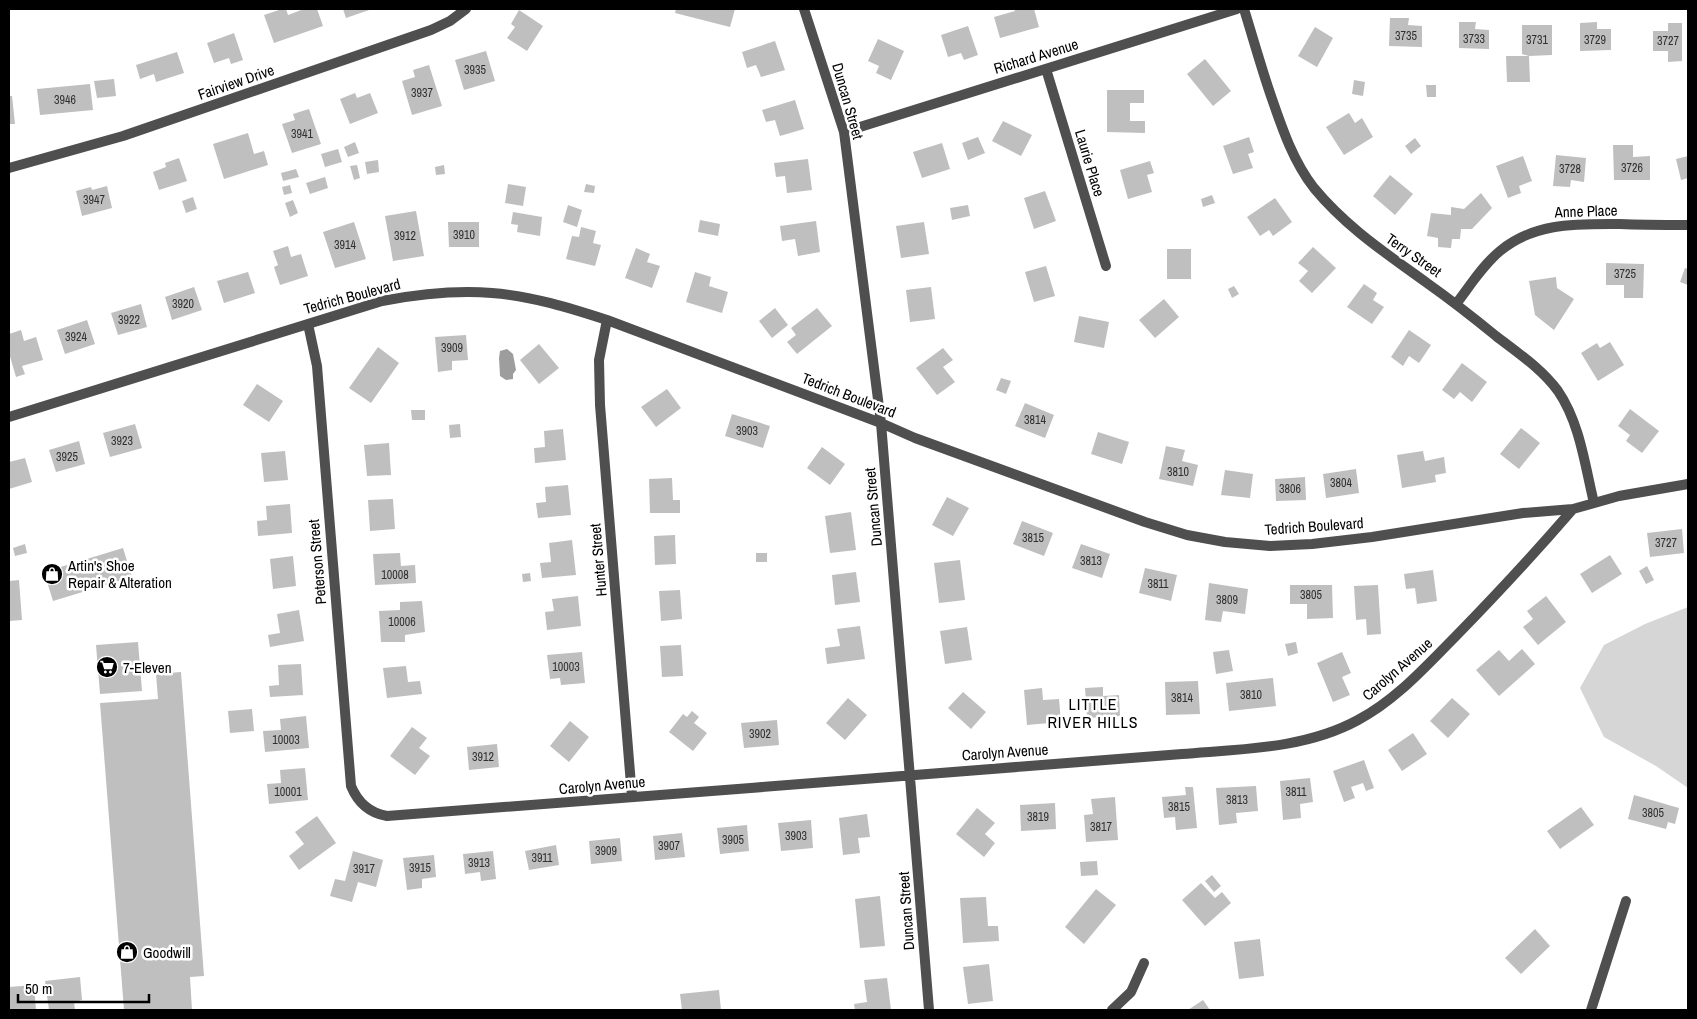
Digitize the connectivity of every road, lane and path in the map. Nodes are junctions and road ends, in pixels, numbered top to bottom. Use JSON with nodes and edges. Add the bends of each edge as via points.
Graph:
{"nodes":[{"id":1,"x":466,"y":9,"type":"edge"},
{"id":2,"x":804,"y":9,"type":"edge"},
{"id":3,"x":1237,"y":9,"type":"edge"},
{"id":4,"x":1244,"y":9,"type":"edge"},
{"id":5,"x":1046,"y":69,"type":"junction"},
{"id":6,"x":844,"y":132,"type":"junction"},
{"id":7,"x":9,"y":168,"type":"edge"},
{"id":8,"x":1688,"y":225,"type":"edge"},
{"id":9,"x":1106,"y":266,"type":"dead end"},
{"id":10,"x":1456,"y":304,"type":"junction"},
{"id":11,"x":607,"y":320,"type":"junction"},
{"id":12,"x":308,"y":324,"type":"junction"},
{"id":13,"x":9,"y":416,"type":"edge"},
{"id":14,"x":881,"y":423,"type":"junction"},
{"id":15,"x":1688,"y":484,"type":"edge"},
{"id":16,"x":1594,"y":503,"type":"junction"},
{"id":17,"x":1573,"y":510,"type":"junction"},
{"id":18,"x":910,"y":775,"type":"junction"},
{"id":19,"x":632,"y":797,"type":"junction"},
{"id":20,"x":356,"y":798,"type":"joint"},
{"id":21,"x":1626,"y":902,"type":"dead end"},
{"id":22,"x":1144,"y":963,"type":"dead end"},
{"id":23,"x":929,"y":1010,"type":"edge"},
{"id":24,"x":1112,"y":1010,"type":"edge"},
{"id":25,"x":1591,"y":1010,"type":"edge"}],
"edges":[{"from":1,"to":7,"type":"street","name":"Fairview Drive","via":[[431,30],[271,86],[123,136]]},
{"from":2,"to":6,"type":"street","name":"Duncan Street"},
{"from":3,"to":5,"type":"street","name":"Richard Avenue"},
{"from":4,"to":10,"type":"street","name":"Terry Street","via":[[1284,134],[1313,187],[1337,214],[1372,244]]},
{"from":5,"to":6,"type":"street","name":"Richard Avenue"},
{"from":5,"to":9,"type":"street","name":"Laurie Place"},
{"from":6,"to":14,"type":"street","name":"Duncan Street"},
{"from":8,"to":10,"type":"street","name":"Anne Place","via":[[1581,224],[1552,226],[1533,232],[1501,251],[1482,269]]},
{"from":10,"to":16,"type":"street","name":"Terry Street","via":[[1533,364],[1558,392],[1578,434]]},
{"from":11,"to":12,"type":"street","name":"Tedrich Boulevard","via":[[565,306],[526,298],[456,292],[382,301]]},
{"from":11,"to":14,"type":"street","name":"Tedrich Boulevard"},
{"from":11,"to":19,"type":"street","name":"Hunter Street","via":[[599,360],[600,405]]},
{"from":12,"to":13,"type":"street","name":"Tedrich Boulevard"},
{"from":12,"to":20,"type":"street","name":"Peterson Street","via":[[317,366],[351,786]]},
{"from":14,"to":17,"type":"street","name":"Tedrich Boulevard","via":[[1145,522],[1187,535],[1226,542],[1270,546],[1312,544],[1523,513]]},
{"from":14,"to":18,"type":"street","name":"Duncan Street"},
{"from":15,"to":16,"type":"street","name":"Tedrich Boulevard"},
{"from":16,"to":17,"type":"street","name":"Tedrich Boulevard"},
{"from":17,"to":18,"type":"street","name":"Carolyn Avenue","via":[[1513,578],[1422,670],[1376,709],[1335,731],[1251,749]]},
{"from":18,"to":19,"type":"street","name":"Carolyn Avenue"},
{"from":18,"to":23,"type":"street","name":"Duncan Street"},
{"from":19,"to":20,"type":"street","name":"Carolyn Avenue","via":[[387,816],[366,809]]},
{"from":21,"to":25,"type":"street"},
{"from":22,"to":24,"type":"street","via":[[1130,992]]}]}
